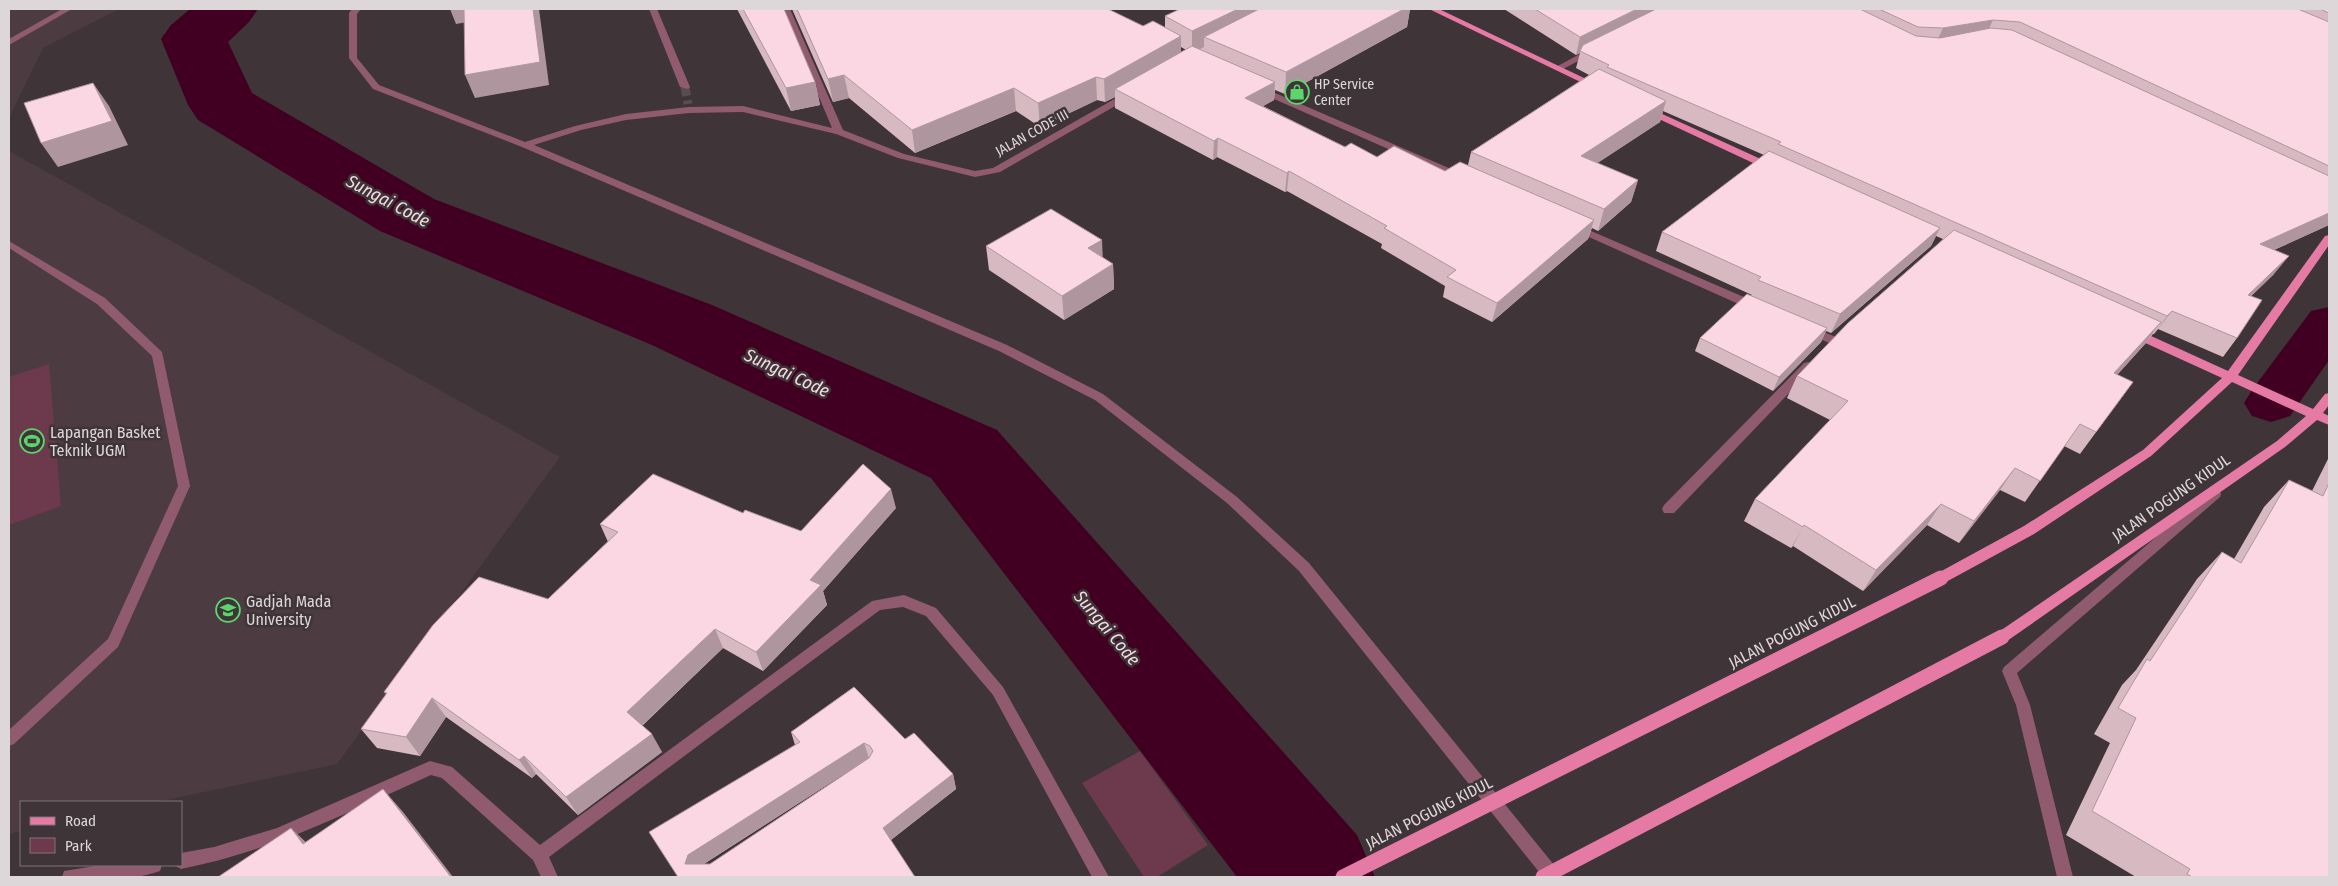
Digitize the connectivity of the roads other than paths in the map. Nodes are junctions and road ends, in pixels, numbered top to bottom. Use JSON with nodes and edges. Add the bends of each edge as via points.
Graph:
{"nodes":[{"id":1,"x":68,"y":9,"type":"edge"},
{"id":2,"x":357,"y":9,"type":"edge"},
{"id":3,"x":653,"y":9,"type":"edge"},
{"id":4,"x":786,"y":9,"type":"edge"},
{"id":5,"x":1433,"y":9,"type":"edge"},
{"id":6,"x":9,"y":42,"type":"edge"},
{"id":7,"x":1600,"y":47,"type":"edge"},
{"id":8,"x":1558,"y":68,"type":"junction"},
{"id":9,"x":1247,"y":83,"type":"edge"},
{"id":10,"x":685,"y":87,"type":"tunnel mouth"},
{"id":11,"x":1141,"y":88,"type":"edge"},
{"id":12,"x":1609,"y":92,"type":"edge"},
{"id":13,"x":1635,"y":104,"type":"edge"},
{"id":14,"x":839,"y":132,"type":"junction"},
{"id":15,"x":526,"y":145,"type":"junction"},
{"id":16,"x":1779,"y":171,"type":"edge"},
{"id":17,"x":1476,"y":184,"type":"edge"},
{"id":18,"x":1567,"y":224,"type":"edge"},
{"id":19,"x":2329,"y":238,"type":"edge"},
{"id":20,"x":9,"y":244,"type":"edge"},
{"id":21,"x":1768,"y":312,"type":"edge"},
{"id":22,"x":1796,"y":324,"type":"edge"},
{"id":23,"x":2127,"y":330,"type":"edge"},
{"id":24,"x":2230,"y":377,"type":"junction"},
{"id":25,"x":2329,"y":397,"type":"edge"},
{"id":26,"x":2315,"y":415,"type":"junction"},
{"id":27,"x":2329,"y":421,"type":"edge"},
{"id":28,"x":2237,"y":475,"type":"junction"},
{"id":29,"x":1669,"y":509,"type":"dead end"},
{"id":30,"x":9,"y":739,"type":"edge"},
{"id":31,"x":539,"y":855,"type":"junction"},
{"id":32,"x":182,"y":861,"type":"edge"},
{"id":33,"x":147,"y":866,"type":"edge"},
{"id":34,"x":70,"y":877,"type":"edge"},
{"id":35,"x":550,"y":877,"type":"edge"},
{"id":36,"x":1101,"y":877,"type":"edge"},
{"id":37,"x":1342,"y":877,"type":"edge"},
{"id":38,"x":1543,"y":877,"type":"edge"},
{"id":39,"x":1553,"y":877,"type":"edge"},
{"id":40,"x":2064,"y":877,"type":"edge"}],
"edges":[{"from":1,"to":6,"type":"street"},
{"from":2,"to":15,"type":"street","via":[[353,13],[353,58],[376,87]]},
{"from":3,"to":10,"type":"street"},
{"from":4,"to":14,"type":"street"},
{"from":5,"to":8,"type":"main road"},
{"from":7,"to":8,"type":"street"},
{"from":8,"to":12,"type":"main road"},
{"from":9,"to":17,"type":"street"},
{"from":11,"to":14,"type":"street","name":"JALAN CODE III","via":[[996,170],[975,174],[901,156]]},
{"from":13,"to":16,"type":"main road"},
{"from":14,"to":15,"type":"street","name":"JALAN CODE III","via":[[743,109],[688,107],[578,128]]},
{"from":15,"to":39,"type":"street","via":[[1003,348],[1099,397],[1232,500],[1304,567]]},
{"from":18,"to":21,"type":"street"},
{"from":19,"to":24,"type":"main road","name":"JALAN POGUNG KIDUL"},
{"from":20,"to":30,"type":"street","via":[[101,302],[158,355],[184,486],[112,643]]},
{"from":22,"to":29,"type":"street","via":[[1829,344]]},
{"from":23,"to":24,"type":"main road"},
{"from":24,"to":26,"type":"main road"},
{"from":24,"to":37,"type":"main road","name":"JALAN POGUNG KIDUL","bridge":true,"via":[[2147,453],[2029,530],[1941,578]]},
{"from":25,"to":26,"type":"main road","name":"JALAN POGUNG KIDUL"},
{"from":26,"to":27,"type":"main road"},
{"from":26,"to":28,"type":"main road","name":"JALAN POGUNG KIDUL"},
{"from":28,"to":38,"type":"main road","name":"JALAN POGUNG KIDUL","bridge":true,"via":[[2002,637]]},
{"from":28,"to":40,"type":"street","via":[[2009,671],[2023,705]]},
{"from":31,"to":32,"type":"street","via":[[446,772],[430,768],[257,843],[214,856]]},
{"from":31,"to":35,"type":"street"},
{"from":31,"to":36,"type":"street","via":[[877,605],[904,601],[931,612],[998,691]]},
{"from":33,"to":34,"type":"street"}]}
